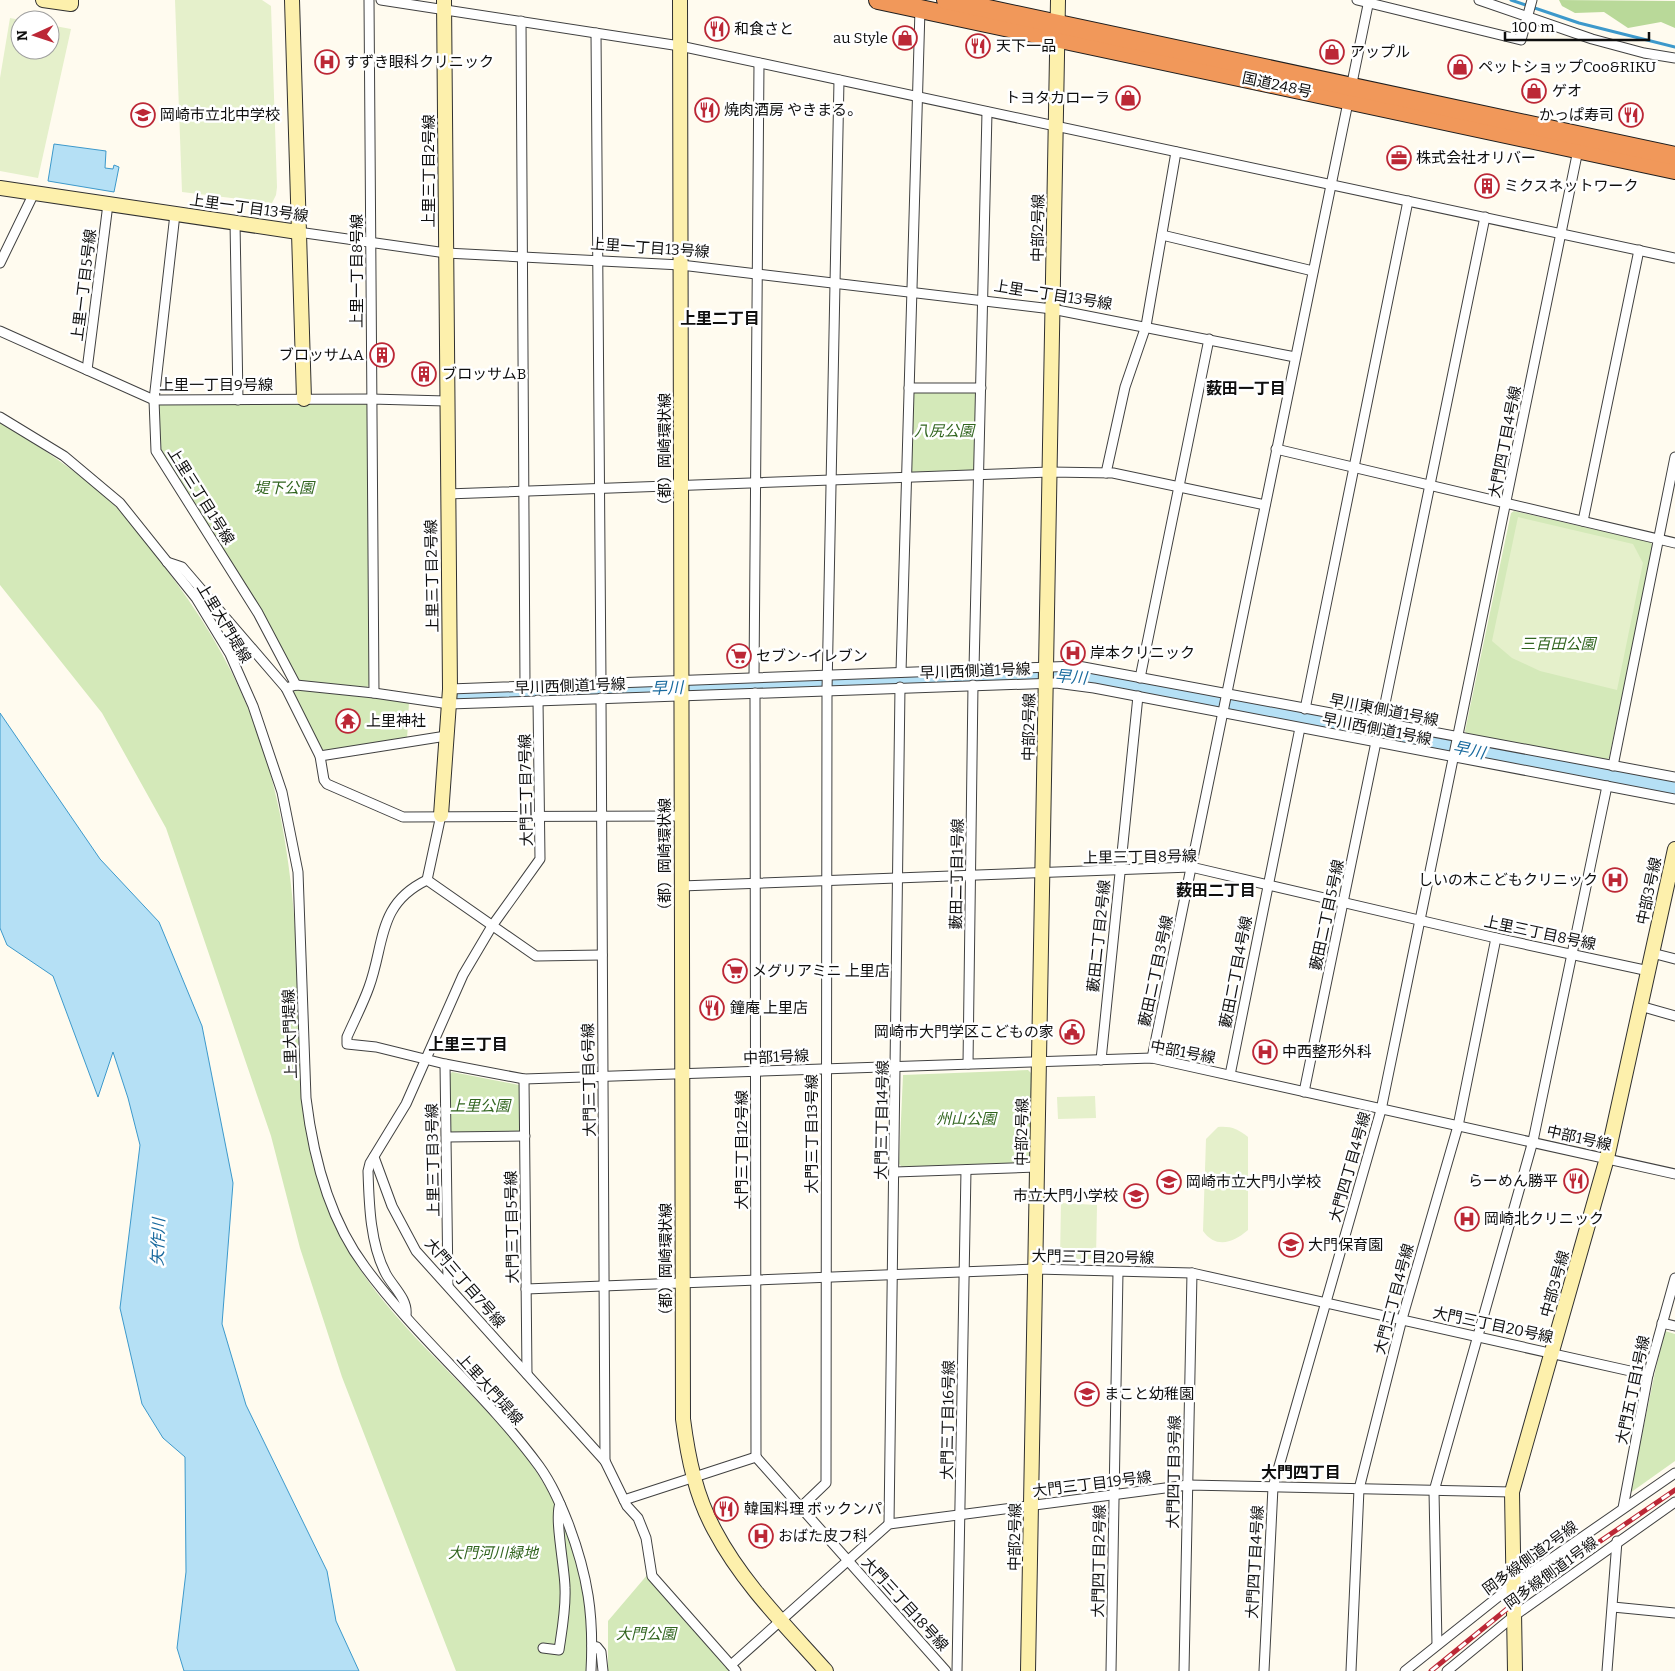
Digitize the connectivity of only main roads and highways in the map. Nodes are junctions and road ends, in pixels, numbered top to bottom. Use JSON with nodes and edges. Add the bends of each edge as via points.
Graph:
{"nodes":[{"id":1,"x":878,"y":0,"type":"edge"},
{"id":2,"x":946,"y":0,"type":"edge"},
{"id":3,"x":1057,"y":31,"type":"junction"},
{"id":4,"x":1348,"y":93,"type":"junction"},
{"id":5,"x":1675,"y":156,"type":"edge"},
{"id":6,"x":1675,"y":170,"type":"edge"}],
"edges":[{"from":1,"to":3,"type":"highway","name":"国道248号"},
{"from":2,"to":3,"type":"highway","name":"国道248号"},
{"from":3,"to":4,"type":"highway","name":"国道248号"},
{"from":4,"to":5,"type":"highway","name":"国道248号"},
{"from":4,"to":6,"type":"highway","name":"国道248号","via":[[1578,150]]}]}
